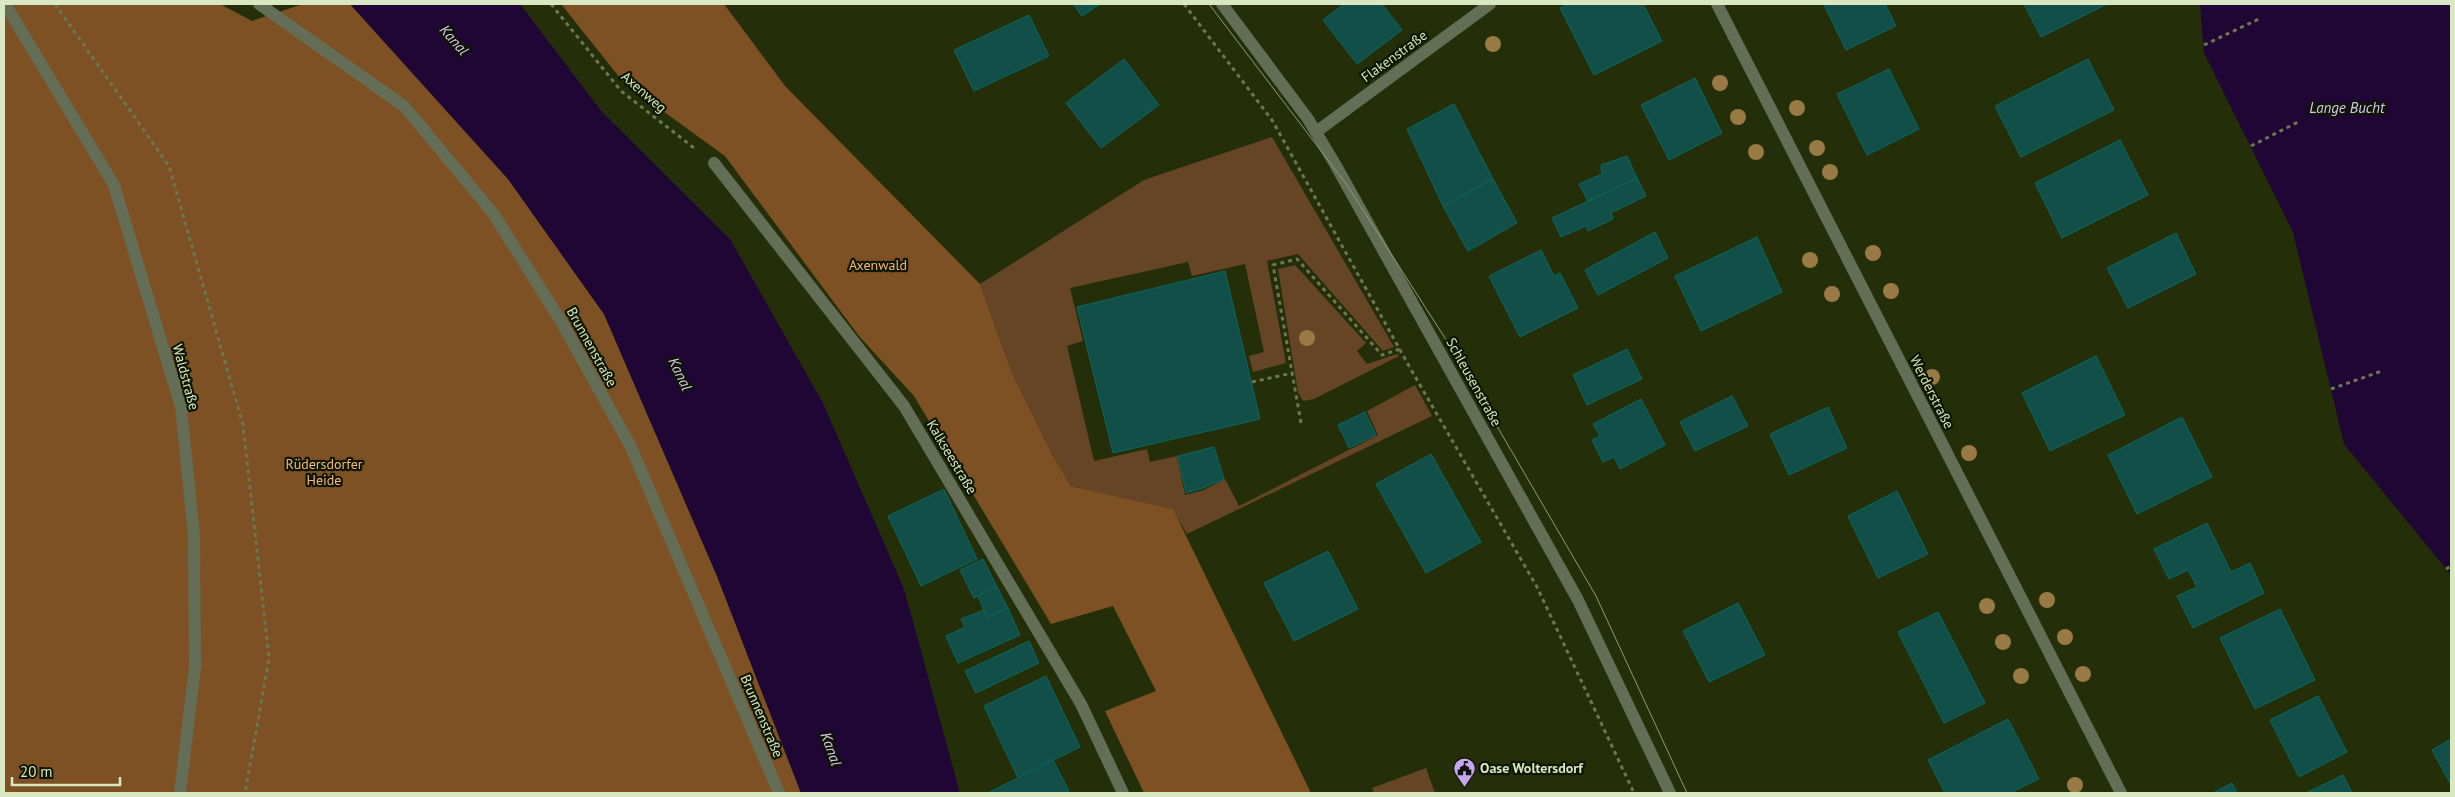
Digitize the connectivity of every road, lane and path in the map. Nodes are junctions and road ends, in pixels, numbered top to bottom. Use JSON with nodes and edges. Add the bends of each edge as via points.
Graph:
{"nodes":[{"id":1,"x":5,"y":4,"type":"edge"},
{"id":2,"x":55,"y":4,"type":"edge"},
{"id":3,"x":259,"y":4,"type":"edge"},
{"id":4,"x":551,"y":4,"type":"edge"},
{"id":5,"x":1184,"y":4,"type":"edge"},
{"id":6,"x":1222,"y":4,"type":"edge"},
{"id":7,"x":1490,"y":4,"type":"edge"},
{"id":8,"x":1717,"y":4,"type":"edge"},
{"id":9,"x":2261,"y":18,"type":"dead end"},
{"id":10,"x":2204,"y":45,"type":"dead end"},
{"id":11,"x":2298,"y":122,"type":"dead end"},
{"id":12,"x":1316,"y":132,"type":"junction"},
{"id":13,"x":2251,"y":146,"type":"dead end"},
{"id":14,"x":714,"y":163,"type":"joint"},
{"id":15,"x":1400,"y":350,"type":"junction"},
{"id":16,"x":2382,"y":371,"type":"dead end"},
{"id":17,"x":1292,"y":373,"type":"junction"},
{"id":18,"x":1252,"y":382,"type":"dead end"},
{"id":19,"x":2331,"y":389,"type":"dead end"},
{"id":20,"x":1301,"y":423,"type":"dead end"},
{"id":21,"x":2451,"y":566,"type":"edge"},
{"id":22,"x":2446,"y":568,"type":"dead end"},
{"id":23,"x":180,"y":793,"type":"edge"},
{"id":24,"x":245,"y":793,"type":"edge"},
{"id":25,"x":778,"y":793,"type":"edge"},
{"id":26,"x":1122,"y":793,"type":"edge"},
{"id":27,"x":1634,"y":793,"type":"edge"},
{"id":28,"x":1670,"y":793,"type":"edge"},
{"id":29,"x":2121,"y":793,"type":"edge"}],
"edges":[{"from":1,"to":23,"type":"street","name":"Waldstraße","via":[[114,185],[181,407],[194,536],[195,667]]},
{"from":2,"to":24,"type":"path","via":[[169,166],[243,425],[269,659]]},
{"from":3,"to":25,"type":"street","name":"Brunnenstraße","via":[[404,106],[493,213],[562,323],[631,446]]},
{"from":4,"to":14,"type":"path","name":"Axenweg","via":[[622,91]]},
{"from":5,"to":15,"type":"path","via":[[1272,120]]},
{"from":6,"to":12,"type":"street","name":"Schleusenstraße"},
{"from":7,"to":12,"type":"street","name":"Flakenstraße"},
{"from":8,"to":29,"type":"street","name":"Werderstraße"},
{"from":9,"to":10,"type":"path"},
{"from":11,"to":13,"type":"path"},
{"from":12,"to":28,"type":"street","name":"Schleusenstraße","via":[[1578,600]]},
{"from":14,"to":26,"type":"street","name":"Kalkseestraße","via":[[904,406],[1081,704]]},
{"from":15,"to":17,"type":"path","via":[[1382,355],[1297,259],[1273,265]]},
{"from":15,"to":27,"type":"path","via":[[1537,587]]},
{"from":16,"to":19,"type":"path"},
{"from":17,"to":18,"type":"path"},
{"from":17,"to":20,"type":"path"},
{"from":21,"to":22,"type":"path"}]}
